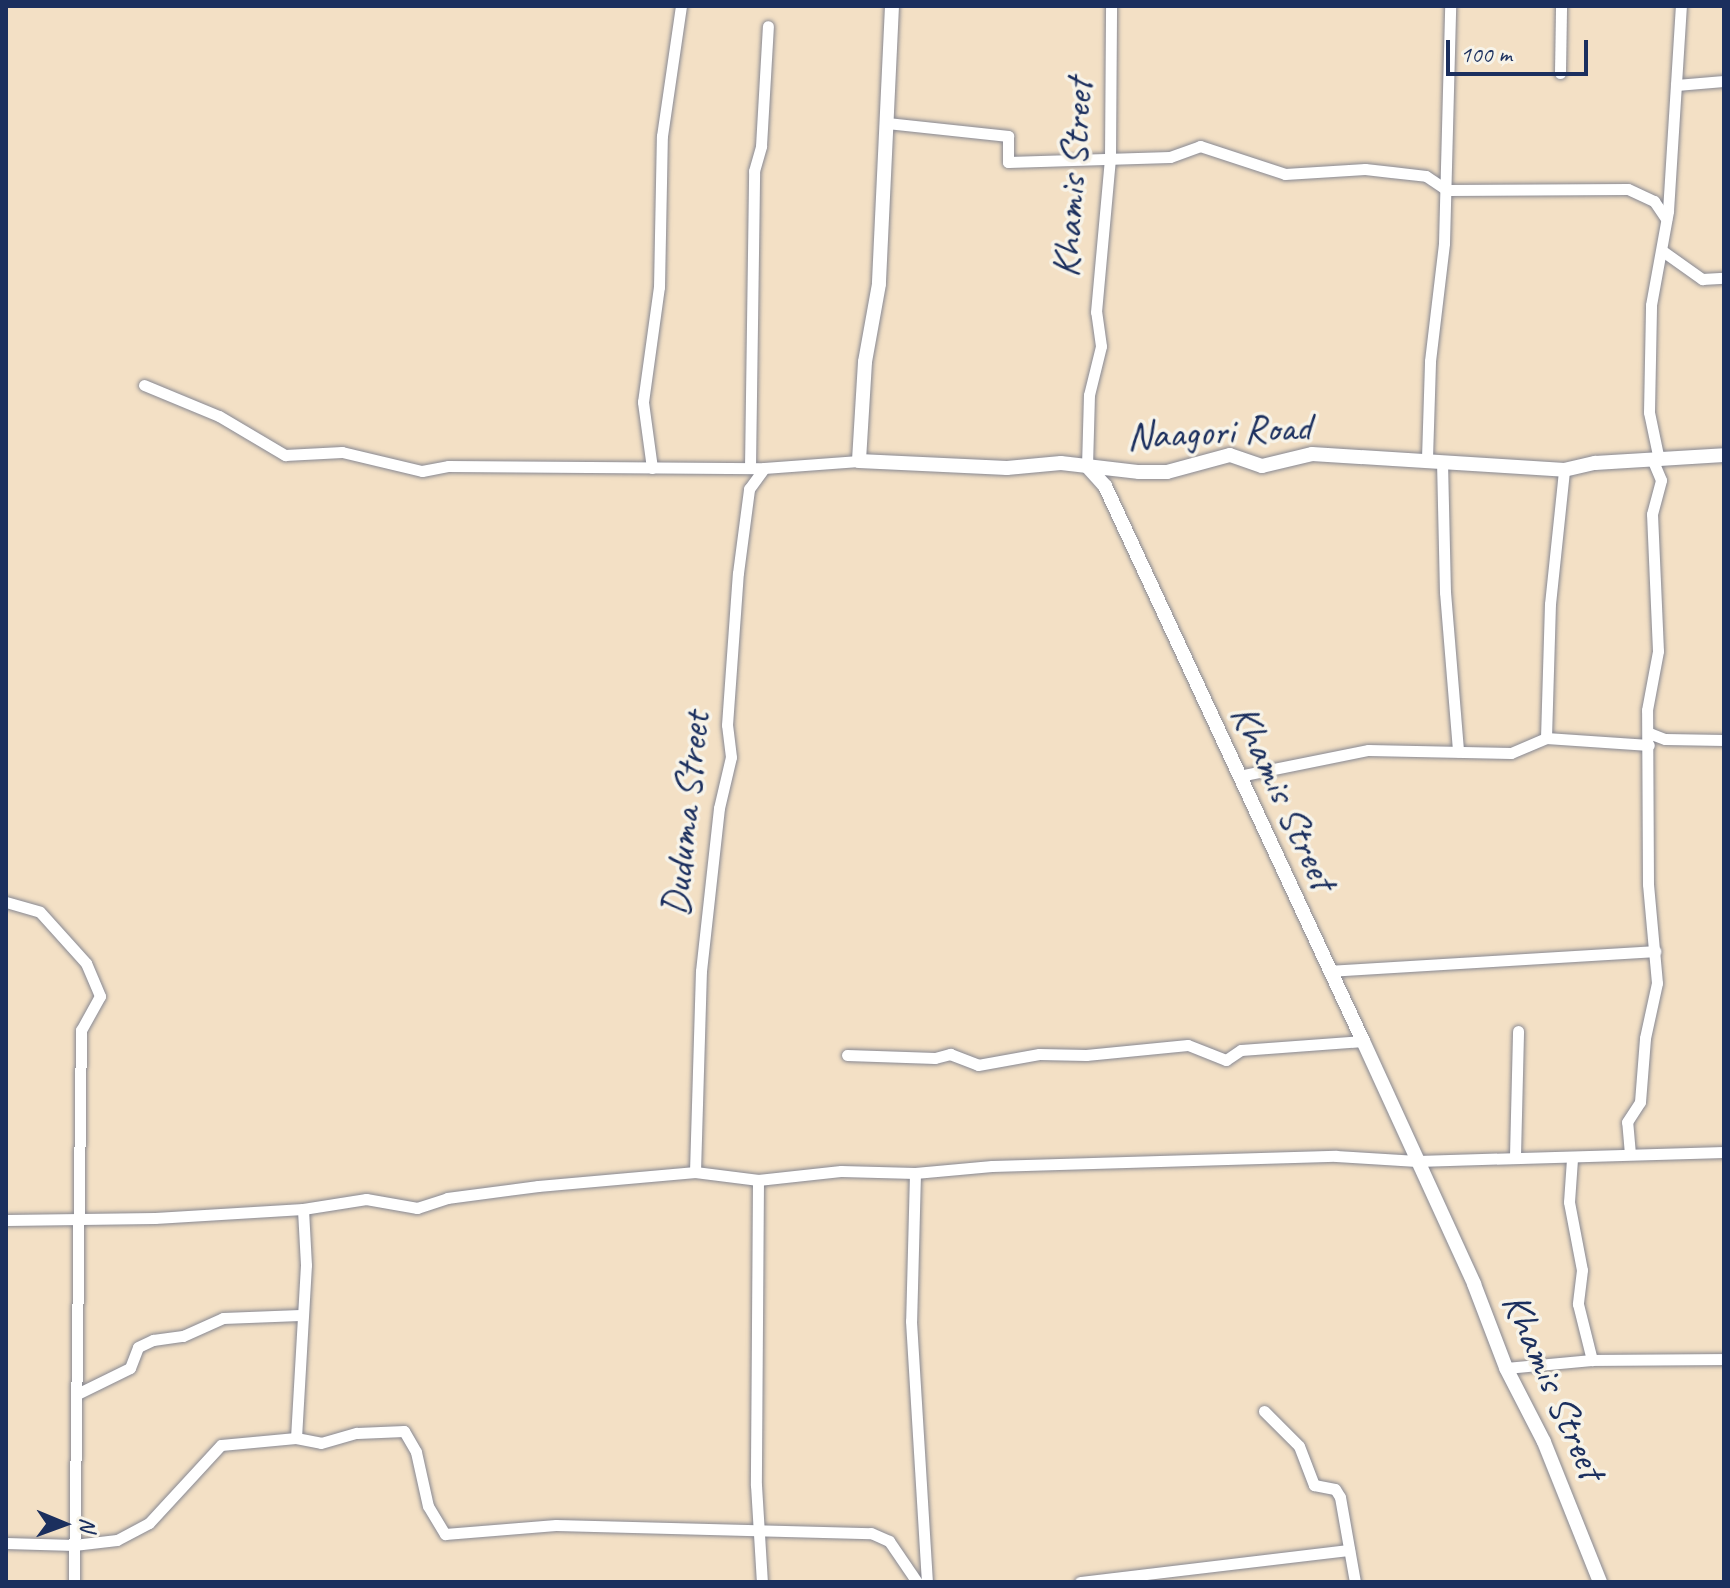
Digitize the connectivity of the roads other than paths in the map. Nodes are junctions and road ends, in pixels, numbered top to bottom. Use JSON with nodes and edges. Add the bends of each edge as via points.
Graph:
{"nodes":[{"id":1,"x":681,"y":6,"type":"edge"},
{"id":2,"x":892,"y":6,"type":"edge"},
{"id":3,"x":1111,"y":6,"type":"edge"},
{"id":4,"x":1450,"y":6,"type":"edge"},
{"id":5,"x":1561,"y":6,"type":"edge"},
{"id":6,"x":1681,"y":6,"type":"edge"},
{"id":7,"x":768,"y":26,"type":"dead end"},
{"id":8,"x":1560,"y":73,"type":"dead end"},
{"id":9,"x":1724,"y":81,"type":"edge"},
{"id":10,"x":1676,"y":85,"type":"junction"},
{"id":11,"x":887,"y":123,"type":"junction"},
{"id":12,"x":1110,"y":158,"type":"junction"},
{"id":13,"x":1447,"y":190,"type":"junction"},
{"id":14,"x":1666,"y":219,"type":"junction"},
{"id":15,"x":1664,"y":252,"type":"junction"},
{"id":16,"x":1724,"y":278,"type":"edge"},
{"id":17,"x":144,"y":385,"type":"dead end"},
{"id":18,"x":1724,"y":455,"type":"edge"},
{"id":19,"x":1435,"y":460,"type":"junction"},
{"id":20,"x":1656,"y":460,"type":"junction"},
{"id":21,"x":859,"y":461,"type":"junction"},
{"id":22,"x":1087,"y":466,"type":"junction"},
{"id":23,"x":737,"y":467,"type":"junction"},
{"id":24,"x":652,"y":468,"type":"junction"},
{"id":25,"x":750,"y":468,"type":"junction"},
{"id":26,"x":764,"y":468,"type":"junction"},
{"id":27,"x":1564,"y":470,"type":"junction"},
{"id":28,"x":749,"y":489,"type":"junction"},
{"id":29,"x":1546,"y":738,"type":"junction"},
{"id":30,"x":1649,"y":739,"type":"junction"},
{"id":31,"x":1724,"y":740,"type":"edge"},
{"id":32,"x":1458,"y":751,"type":"junction"},
{"id":33,"x":1239,"y":776,"type":"junction"},
{"id":34,"x":6,"y":902,"type":"edge"},
{"id":35,"x":1655,"y":951,"type":"junction"},
{"id":36,"x":1329,"y":971,"type":"junction"},
{"id":37,"x":1518,"y":1031,"type":"dead end"},
{"id":38,"x":1363,"y":1041,"type":"junction"},
{"id":39,"x":847,"y":1055,"type":"dead end"},
{"id":40,"x":1724,"y":1152,"type":"edge"},
{"id":41,"x":1630,"y":1154,"type":"junction"},
{"id":42,"x":1515,"y":1156,"type":"junction"},
{"id":43,"x":1572,"y":1159,"type":"junction"},
{"id":44,"x":1417,"y":1161,"type":"junction"},
{"id":45,"x":695,"y":1172,"type":"junction"},
{"id":46,"x":915,"y":1173,"type":"junction"},
{"id":47,"x":758,"y":1180,"type":"junction"},
{"id":48,"x":303,"y":1209,"type":"junction"},
{"id":49,"x":80,"y":1215,"type":"junction"},
{"id":50,"x":6,"y":1220,"type":"edge"},
{"id":51,"x":300,"y":1315,"type":"junction"},
{"id":52,"x":1724,"y":1359,"type":"edge"},
{"id":53,"x":1592,"y":1360,"type":"junction"},
{"id":54,"x":1506,"y":1368,"type":"junction"},
{"id":55,"x":77,"y":1394,"type":"junction"},
{"id":56,"x":1264,"y":1411,"type":"dead end"},
{"id":57,"x":296,"y":1438,"type":"junction"},
{"id":58,"x":758,"y":1532,"type":"junction"},
{"id":59,"x":6,"y":1543,"type":"edge"},
{"id":60,"x":74,"y":1545,"type":"junction"},
{"id":61,"x":1349,"y":1550,"type":"junction"},
{"id":62,"x":74,"y":1582,"type":"edge"},
{"id":63,"x":762,"y":1582,"type":"edge"},
{"id":64,"x":917,"y":1582,"type":"edge"},
{"id":65,"x":927,"y":1582,"type":"edge"},
{"id":66,"x":1080,"y":1582,"type":"edge"},
{"id":67,"x":1355,"y":1582,"type":"edge"},
{"id":68,"x":1600,"y":1582,"type":"edge"}],
"edges":[{"from":1,"to":24,"type":"street","via":[[662,136],[659,287],[643,402]]},
{"from":2,"to":11,"type":"street"},
{"from":3,"to":12,"type":"street","name":"Khamis Street"},
{"from":4,"to":13,"type":"street"},
{"from":5,"to":8,"type":"street"},
{"from":6,"to":10,"type":"street"},
{"from":7,"to":25,"type":"street","via":[[761,146],[754,171]]},
{"from":9,"to":10,"type":"street"},
{"from":10,"to":14,"type":"street"},
{"from":11,"to":12,"type":"street","via":[[1008,136],[1008,162]]},
{"from":11,"to":21,"type":"street","via":[[879,284],[865,362]]},
{"from":12,"to":13,"type":"street","via":[[1170,157],[1200,146],[1285,174],[1365,169],[1426,176]]},
{"from":12,"to":22,"type":"street","name":"Khamis Street","via":[[1098,262],[1101,346],[1089,395]]},
{"from":13,"to":14,"type":"street","via":[[1628,189],[1654,201]]},
{"from":13,"to":19,"type":"street","via":[[1430,361]]},
{"from":14,"to":15,"type":"street"},
{"from":15,"to":16,"type":"street","via":[[1702,279]]},
{"from":15,"to":20,"type":"street","via":[[1651,305],[1649,412]]},
{"from":17,"to":24,"type":"street","name":"Naagori Road","via":[[219,416],[285,455],[342,452],[422,471],[448,466]]},
{"from":18,"to":20,"type":"street","name":"Naagori Road"},
{"from":19,"to":22,"type":"street","name":"Naagori Road","via":[[1312,454],[1262,466],[1230,455],[1167,472]]},
{"from":19,"to":27,"type":"street","name":"Naagori Road"},
{"from":19,"to":32,"type":"street"},
{"from":20,"to":27,"type":"street","name":"Naagori Road"},
{"from":20,"to":30,"type":"street","via":[[1661,480],[1652,514],[1658,651]]},
{"from":21,"to":22,"type":"street","name":"Naagori Road"},
{"from":21,"to":26,"type":"street","name":"Naagori Road"},
{"from":22,"to":33,"type":"street","name":"Khamis Street","via":[[1105,486]]},
{"from":23,"to":24,"type":"street","name":"Naagori Road"},
{"from":23,"to":25,"type":"street","name":"Naagori Road"},
{"from":23,"to":28,"type":"street"},
{"from":25,"to":26,"type":"street","name":"Naagori Road"},
{"from":26,"to":28,"type":"street"},
{"from":27,"to":29,"type":"street","via":[[1550,604]]},
{"from":28,"to":45,"type":"street","name":"Duduma Street","via":[[727,725],[731,757],[719,808],[701,971]]},
{"from":29,"to":30,"type":"street"},
{"from":29,"to":32,"type":"street","via":[[1511,753]]},
{"from":30,"to":31,"type":"street"},
{"from":30,"to":35,"type":"street","via":[[1648,884]]},
{"from":32,"to":33,"type":"street","via":[[1368,750]]},
{"from":33,"to":36,"type":"street","name":"Khamis Street"},
{"from":34,"to":49,"type":"street","via":[[40,912],[86,963],[100,996],[81,1030]]},
{"from":35,"to":36,"type":"street"},
{"from":35,"to":41,"type":"street","via":[[1657,983],[1645,1038],[1640,1102],[1627,1122]]},
{"from":36,"to":38,"type":"street","name":"Khamis Street"},
{"from":37,"to":42,"type":"street"},
{"from":38,"to":39,"type":"street","via":[[1241,1050],[1226,1060],[1188,1045],[1039,1054],[978,1065],[950,1054]]},
{"from":38,"to":44,"type":"street","name":"Khamis Street"},
{"from":40,"to":41,"type":"street"},
{"from":41,"to":43,"type":"street"},
{"from":42,"to":43,"type":"street"},
{"from":42,"to":44,"type":"street"},
{"from":43,"to":53,"type":"street","via":[[1569,1202],[1582,1270],[1578,1304]]},
{"from":44,"to":46,"type":"street","via":[[1336,1156]]},
{"from":44,"to":54,"type":"street","name":"Khamis Street"},
{"from":45,"to":47,"type":"street"},
{"from":45,"to":48,"type":"street","via":[[538,1186],[447,1198],[417,1208],[366,1199]]},
{"from":46,"to":47,"type":"street","via":[[841,1171]]},
{"from":46,"to":65,"type":"street","via":[[911,1321]]},
{"from":47,"to":58,"type":"street"},
{"from":48,"to":49,"type":"street","via":[[155,1218]]},
{"from":48,"to":51,"type":"street","via":[[306,1265]]},
{"from":49,"to":50,"type":"street"},
{"from":49,"to":55,"type":"street"},
{"from":51,"to":55,"type":"street","via":[[223,1318],[183,1336],[153,1340],[138,1347],[130,1368]]},
{"from":51,"to":57,"type":"street"},
{"from":52,"to":53,"type":"street"},
{"from":53,"to":54,"type":"street"},
{"from":54,"to":68,"type":"street","name":"Khamis Street","via":[[1544,1442]]},
{"from":55,"to":60,"type":"street"},
{"from":56,"to":61,"type":"street","via":[[1299,1446],[1314,1485],[1335,1489],[1340,1497]]},
{"from":57,"to":58,"type":"street","via":[[321,1443],[357,1433],[404,1431],[416,1452],[428,1506],[445,1534],[542,1525]]},
{"from":57,"to":60,"type":"street","via":[[221,1445],[149,1523],[117,1540]]},
{"from":58,"to":63,"type":"street"},
{"from":58,"to":64,"type":"street","via":[[871,1533],[889,1541]]},
{"from":59,"to":60,"type":"street"},
{"from":60,"to":62,"type":"street"},
{"from":61,"to":66,"type":"street"},
{"from":61,"to":67,"type":"street"}]}
